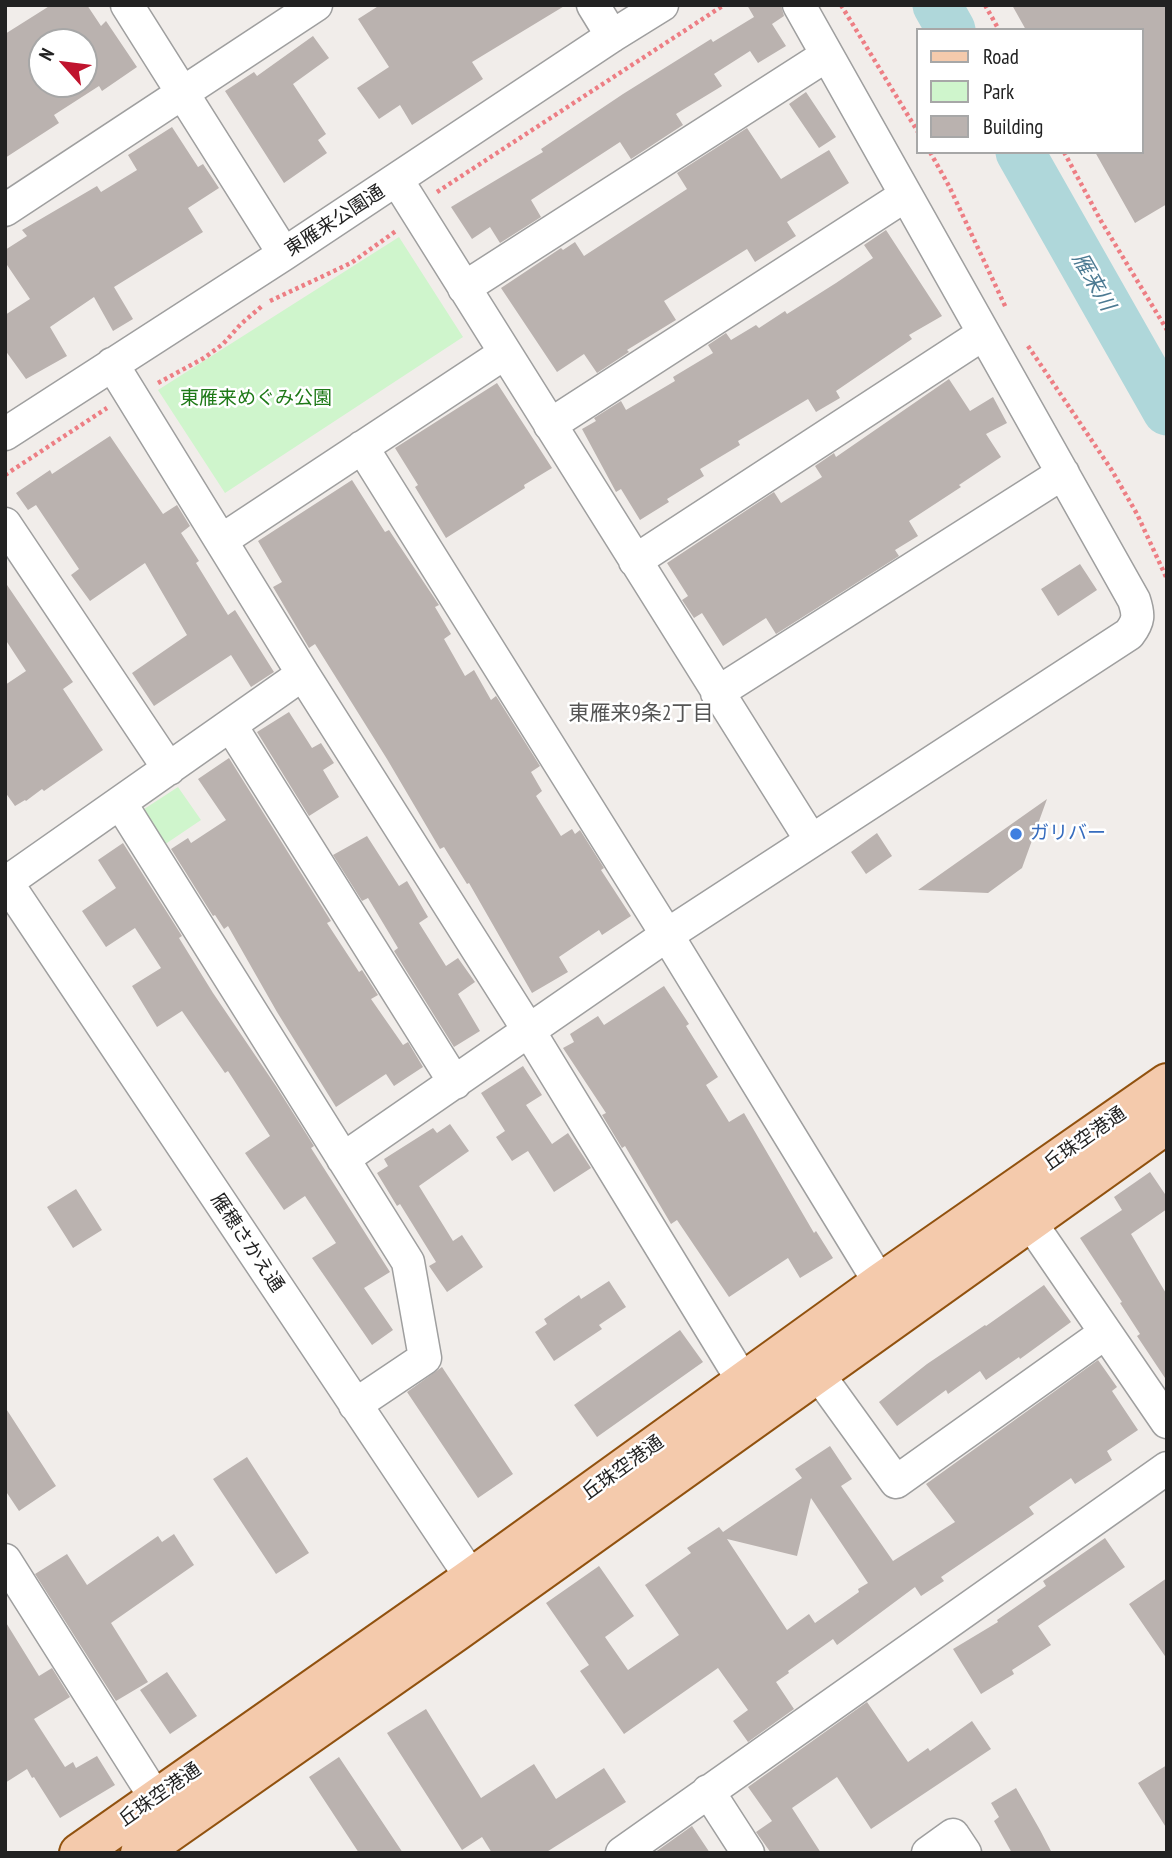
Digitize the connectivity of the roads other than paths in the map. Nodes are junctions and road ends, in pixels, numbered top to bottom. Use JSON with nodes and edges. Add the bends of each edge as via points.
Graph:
{"nodes":[{"id":1,"x":127,"y":5,"type":"edge"},
{"id":2,"x":316,"y":5,"type":"edge"},
{"id":3,"x":593,"y":5,"type":"edge"},
{"id":4,"x":662,"y":5,"type":"edge"},
{"id":5,"x":799,"y":5,"type":"edge"},
{"id":6,"x":612,"y":36,"type":"junction"},
{"id":7,"x":827,"y":55,"type":"junction"},
{"id":8,"x":183,"y":93,"type":"junction"},
{"id":9,"x":397,"y":180,"type":"junction"},
{"id":10,"x":906,"y":195,"type":"junction"},
{"id":11,"x":5,"y":211,"type":"edge"},
{"id":12,"x":284,"y":254,"type":"junction"},
{"id":13,"x":464,"y":288,"type":"junction"},
{"id":14,"x":983,"y":334,"type":"junction"},
{"id":15,"x":505,"y":353,"type":"junction"},
{"id":16,"x":112,"y":364,"type":"junction"},
{"id":17,"x":550,"y":425,"type":"junction"},
{"id":18,"x":5,"y":434,"type":"edge"},
{"id":19,"x":362,"y":447,"type":"junction"},
{"id":20,"x":1063,"y":473,"type":"junction"},
{"id":21,"x":5,"y":524,"type":"edge"},
{"id":22,"x":222,"y":540,"type":"junction"},
{"id":23,"x":635,"y":561,"type":"junction"},
{"id":24,"x":303,"y":674,"type":"junction"},
{"id":25,"x":717,"y":693,"type":"junction"},
{"id":26,"x":231,"y":726,"type":"junction"},
{"id":27,"x":169,"y":769,"type":"junction"},
{"id":28,"x":121,"y":804,"type":"junction"},
{"id":29,"x":811,"y":841,"type":"junction"},
{"id":30,"x":6,"y":881,"type":"edge"},
{"id":31,"x":667,"y":935,"type":"junction"},
{"id":32,"x":529,"y":1031,"type":"junction"},
{"id":33,"x":455,"y":1083,"type":"junction"},
{"id":34,"x":1167,"y":1083,"type":"edge"},
{"id":35,"x":1167,"y":1124,"type":"edge"},
{"id":36,"x":343,"y":1159,"type":"junction"},
{"id":37,"x":1017,"y":1209,"type":"junction"},
{"id":38,"x":880,"y":1283,"type":"junction"},
{"id":39,"x":1105,"y":1333,"type":"junction"},
{"id":40,"x":806,"y":1358,"type":"junction"},
{"id":41,"x":743,"y":1381,"type":"junction"},
{"id":42,"x":355,"y":1405,"type":"junction"},
{"id":43,"x":1167,"y":1422,"type":"edge"},
{"id":44,"x":1167,"y":1468,"type":"edge"},
{"id":45,"x":5,"y":1560,"type":"edge"},
{"id":46,"x":481,"y":1592,"type":"junction"},
{"id":47,"x":708,"y":1791,"type":"junction"},
{"id":48,"x":163,"y":1814,"type":"junction"},
{"id":49,"x":79,"y":1853,"type":"edge"},
{"id":50,"x":140,"y":1853,"type":"edge"},
{"id":51,"x":622,"y":1853,"type":"edge"},
{"id":52,"x":748,"y":1853,"type":"edge"},
{"id":53,"x":929,"y":1853,"type":"edge"},
{"id":54,"x":965,"y":1853,"type":"edge"}],
"edges":[{"from":1,"to":8,"type":"street"},
{"from":2,"to":8,"type":"street"},
{"from":3,"to":6,"type":"street"},
{"from":4,"to":6,"type":"street","name":"東雁来公園通"},
{"from":5,"to":7,"type":"street"},
{"from":6,"to":9,"type":"street","name":"東雁来公園通"},
{"from":7,"to":10,"type":"street"},
{"from":7,"to":13,"type":"street"},
{"from":8,"to":11,"type":"street"},
{"from":8,"to":12,"type":"street"},
{"from":9,"to":12,"type":"street","name":"東雁来公園通"},
{"from":9,"to":13,"type":"street"},
{"from":10,"to":14,"type":"street"},
{"from":10,"to":17,"type":"street"},
{"from":12,"to":16,"type":"street","name":"東雁来公園通"},
{"from":13,"to":15,"type":"street"},
{"from":14,"to":20,"type":"street"},
{"from":14,"to":23,"type":"street"},
{"from":15,"to":17,"type":"street"},
{"from":15,"to":19,"type":"street"},
{"from":16,"to":18,"type":"street","name":"東雁来公園通"},
{"from":16,"to":22,"type":"street"},
{"from":17,"to":23,"type":"street"},
{"from":19,"to":22,"type":"street"},
{"from":19,"to":31,"type":"street"},
{"from":20,"to":25,"type":"street"},
{"from":20,"to":29,"type":"street","via":[[1134,600],[1137,624],[1129,634]]},
{"from":21,"to":27,"type":"street"},
{"from":22,"to":24,"type":"street"},
{"from":23,"to":25,"type":"street"},
{"from":24,"to":26,"type":"street"},
{"from":24,"to":32,"type":"street"},
{"from":25,"to":29,"type":"street"},
{"from":26,"to":27,"type":"street"},
{"from":26,"to":33,"type":"street"},
{"from":27,"to":28,"type":"street"},
{"from":28,"to":30,"type":"street"},
{"from":28,"to":36,"type":"street"},
{"from":29,"to":31,"type":"street"},
{"from":30,"to":42,"type":"street","name":"雁穂さかえ通"},
{"from":31,"to":32,"type":"street"},
{"from":31,"to":38,"type":"street"},
{"from":32,"to":33,"type":"street"},
{"from":32,"to":41,"type":"street"},
{"from":33,"to":36,"type":"street"},
{"from":34,"to":37,"type":"main road","name":"丘珠空港通"},
{"from":35,"to":37,"type":"main road","name":"丘珠空港通"},
{"from":36,"to":42,"type":"street","via":[[408,1262],[425,1358]]},
{"from":37,"to":38,"type":"main road","name":"丘珠空港通"},
{"from":37,"to":39,"type":"street"},
{"from":37,"to":40,"type":"main road","name":"丘珠空港通"},
{"from":38,"to":40,"type":"main road","name":"丘珠空港通"},
{"from":39,"to":40,"type":"street","via":[[896,1482]]},
{"from":39,"to":43,"type":"street"},
{"from":40,"to":41,"type":"main road","name":"丘珠空港通"},
{"from":40,"to":46,"type":"main road","name":"丘珠空港通"},
{"from":41,"to":46,"type":"main road","name":"丘珠空港通"},
{"from":42,"to":46,"type":"street","name":"雁穂さかえ通"},
{"from":44,"to":47,"type":"street"},
{"from":45,"to":48,"type":"street"},
{"from":46,"to":48,"type":"main road","name":"丘珠空港通"},
{"from":47,"to":51,"type":"street"},
{"from":47,"to":52,"type":"street"},
{"from":48,"to":49,"type":"main road","name":"丘珠空港通"},
{"from":48,"to":50,"type":"main road","name":"丘珠空港通"},
{"from":53,"to":54,"type":"street","via":[[953,1835]]}]}
